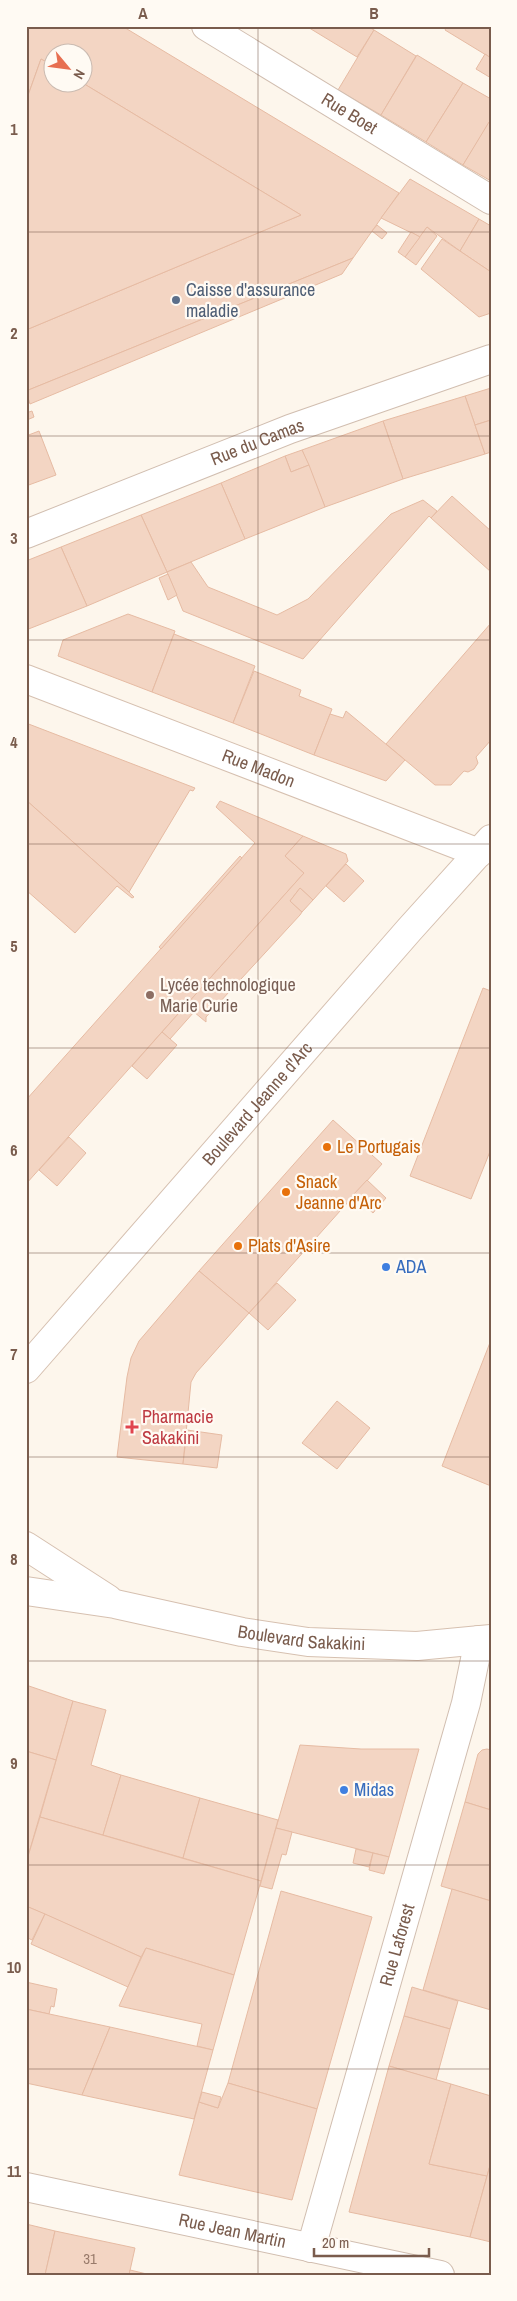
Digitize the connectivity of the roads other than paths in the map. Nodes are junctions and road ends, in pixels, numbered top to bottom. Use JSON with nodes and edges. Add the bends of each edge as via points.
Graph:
{"nodes":[{"id":1,"x":206,"y":26,"type":"edge"},
{"id":2,"x":491,"y":200,"type":"edge"},
{"id":3,"x":491,"y":360,"type":"edge"},
{"id":4,"x":26,"y":534,"type":"edge"},
{"id":5,"x":26,"y":679,"type":"edge"},
{"id":6,"x":487,"y":850,"type":"edge"},
{"id":7,"x":26,"y":1369,"type":"edge"},
{"id":8,"x":26,"y":1546,"type":"edge"},
{"id":9,"x":26,"y":1591,"type":"edge"},
{"id":10,"x":115,"y":1604,"type":"junction"},
{"id":11,"x":485,"y":1640,"type":"edge"},
{"id":12,"x":26,"y":2187,"type":"edge"},
{"id":13,"x":310,"y":2248,"type":"junction"},
{"id":14,"x":440,"y":2275,"type":"edge"}],
"edges":[{"from":1,"to":2,"type":"street","name":"Rue Boet"},
{"from":3,"to":4,"type":"street","name":"Rue du Camas","via":[[290,429]]},
{"from":5,"to":6,"type":"street","name":"Rue Madon"},
{"from":6,"to":7,"type":"street","name":"Boulevard Jeanne d'Arc","via":[[402,937]]},
{"from":8,"to":10,"type":"street","name":"Boulevard Sakakini"},
{"from":9,"to":10,"type":"street","name":"Boulevard Sakakini"},
{"from":10,"to":11,"type":"street","name":"Boulevard Sakakini","via":[[242,1632],[308,1642],[417,1646]]},
{"from":11,"to":13,"type":"street","name":"Rue Laforest"},
{"from":12,"to":13,"type":"street","name":"Rue Jean Martin"},
{"from":13,"to":14,"type":"street","name":"Rue Jean Martin"}]}
